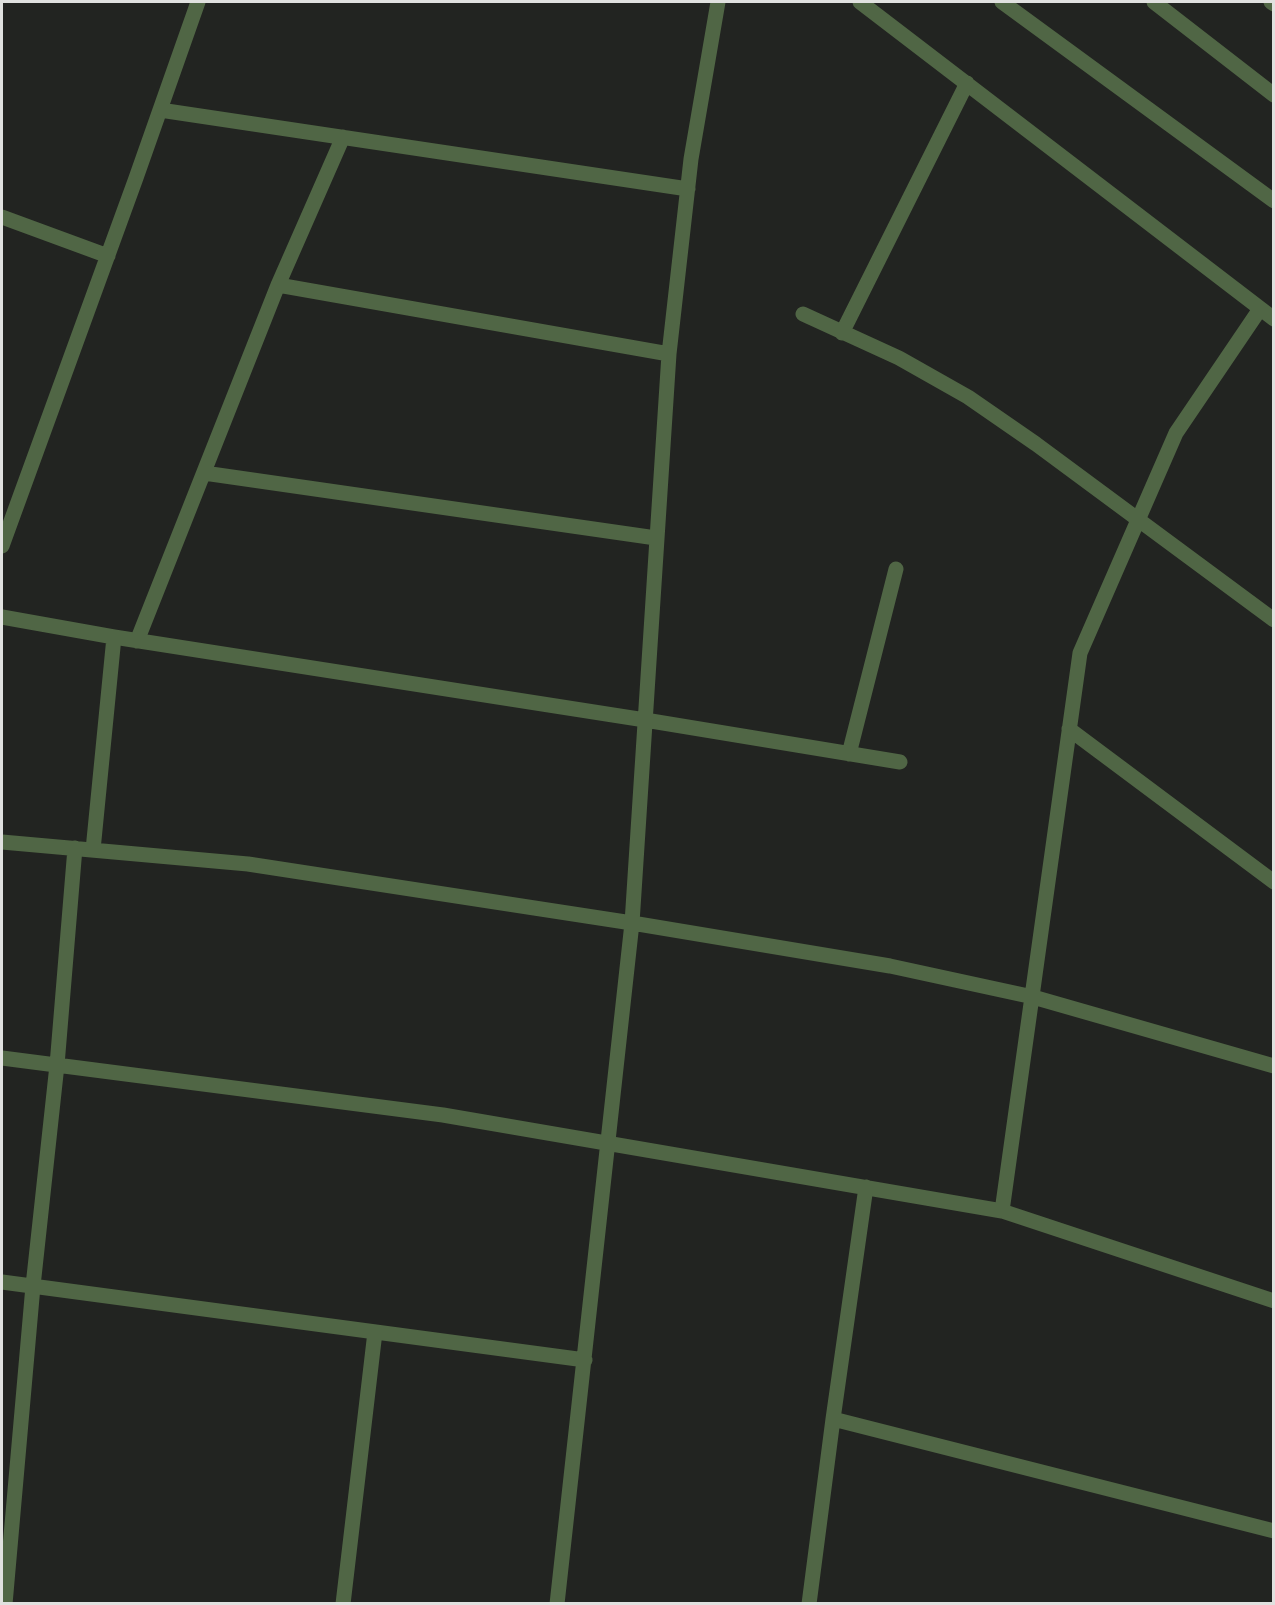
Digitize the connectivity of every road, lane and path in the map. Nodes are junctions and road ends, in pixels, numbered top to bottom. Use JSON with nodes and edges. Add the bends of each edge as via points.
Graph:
{"nodes":[{"id":1,"x":198,"y":2,"type":"edge"},
{"id":2,"x":718,"y":2,"type":"edge"},
{"id":3,"x":860,"y":2,"type":"edge"},
{"id":4,"x":1002,"y":2,"type":"edge"},
{"id":5,"x":1154,"y":2,"type":"edge"},
{"id":6,"x":967,"y":83,"type":"junction"},
{"id":7,"x":1274,"y":95,"type":"edge"},
{"id":8,"x":160,"y":110,"type":"junction"},
{"id":9,"x":343,"y":137,"type":"junction"},
{"id":10,"x":687,"y":189,"type":"junction"},
{"id":11,"x":1274,"y":201,"type":"edge"},
{"id":12,"x":2,"y":217,"type":"edge"},
{"id":13,"x":108,"y":256,"type":"junction"},
{"id":14,"x":278,"y":285,"type":"junction"},
{"id":15,"x":1260,"y":309,"type":"junction"},
{"id":16,"x":802,"y":314,"type":"dead end"},
{"id":17,"x":1274,"y":319,"type":"edge"},
{"id":18,"x":842,"y":333,"type":"junction"},
{"id":19,"x":669,"y":354,"type":"junction"},
{"id":20,"x":204,"y":473,"type":"junction"},
{"id":21,"x":1138,"y":520,"type":"junction"},
{"id":22,"x":656,"y":538,"type":"junction"},
{"id":23,"x":2,"y":546,"type":"edge"},
{"id":24,"x":896,"y":569,"type":"dead end"},
{"id":25,"x":2,"y":617,"type":"edge"},
{"id":26,"x":1274,"y":620,"type":"edge"},
{"id":27,"x":114,"y":637,"type":"junction"},
{"id":28,"x":137,"y":641,"type":"junction"},
{"id":29,"x":645,"y":720,"type":"junction"},
{"id":30,"x":1069,"y":729,"type":"junction"},
{"id":31,"x":849,"y":754,"type":"junction"},
{"id":32,"x":900,"y":762,"type":"dead end"},
{"id":33,"x":2,"y":842,"type":"edge"},
{"id":34,"x":75,"y":848,"type":"junction"},
{"id":35,"x":93,"y":850,"type":"junction"},
{"id":36,"x":1274,"y":882,"type":"edge"},
{"id":37,"x":632,"y":923,"type":"junction"},
{"id":38,"x":1033,"y":996,"type":"junction"},
{"id":39,"x":2,"y":1058,"type":"edge"},
{"id":40,"x":57,"y":1065,"type":"junction"},
{"id":41,"x":1274,"y":1066,"type":"edge"},
{"id":42,"x":608,"y":1143,"type":"junction"},
{"id":43,"x":866,"y":1187,"type":"junction"},
{"id":44,"x":1002,"y":1210,"type":"junction"},
{"id":45,"x":2,"y":1282,"type":"edge"},
{"id":46,"x":33,"y":1286,"type":"junction"},
{"id":47,"x":1274,"y":1301,"type":"edge"},
{"id":48,"x":375,"y":1332,"type":"junction"},
{"id":49,"x":585,"y":1360,"type":"junction"},
{"id":50,"x":833,"y":1419,"type":"junction"},
{"id":51,"x":1274,"y":1532,"type":"edge"},
{"id":52,"x":5,"y":1604,"type":"edge"},
{"id":53,"x":343,"y":1604,"type":"edge"},
{"id":54,"x":557,"y":1604,"type":"edge"},
{"id":55,"x":809,"y":1604,"type":"edge"}],
"edges":[{"from":1,"to":8,"type":"street"},
{"from":2,"to":10,"type":"street"},
{"from":3,"to":6,"type":"street"},
{"from":4,"to":11,"type":"street"},
{"from":5,"to":7,"type":"street"},
{"from":6,"to":15,"type":"street"},
{"from":6,"to":18,"type":"street"},
{"from":8,"to":9,"type":"street"},
{"from":8,"to":13,"type":"street"},
{"from":9,"to":10,"type":"street"},
{"from":9,"to":14,"type":"street"},
{"from":10,"to":19,"type":"street"},
{"from":12,"to":13,"type":"street"},
{"from":13,"to":23,"type":"street"},
{"from":14,"to":19,"type":"street"},
{"from":14,"to":20,"type":"street"},
{"from":15,"to":17,"type":"street"},
{"from":15,"to":21,"type":"street","via":[[1176,433]]},
{"from":16,"to":18,"type":"street"},
{"from":18,"to":21,"type":"street","via":[[899,358],[968,397]]},
{"from":19,"to":22,"type":"street"},
{"from":20,"to":22,"type":"street"},
{"from":20,"to":28,"type":"street"},
{"from":21,"to":26,"type":"street"},
{"from":21,"to":30,"type":"street","via":[[1080,653]]},
{"from":22,"to":29,"type":"street"},
{"from":24,"to":31,"type":"street"},
{"from":25,"to":27,"type":"street"},
{"from":27,"to":28,"type":"street"},
{"from":27,"to":35,"type":"street"},
{"from":28,"to":29,"type":"street"},
{"from":29,"to":31,"type":"street"},
{"from":29,"to":37,"type":"street"},
{"from":30,"to":36,"type":"street"},
{"from":30,"to":38,"type":"street"},
{"from":31,"to":32,"type":"street"},
{"from":33,"to":34,"type":"street"},
{"from":34,"to":35,"type":"street"},
{"from":34,"to":40,"type":"street"},
{"from":35,"to":37,"type":"street","via":[[248,864]]},
{"from":37,"to":38,"type":"street","via":[[890,966]]},
{"from":37,"to":42,"type":"street"},
{"from":38,"to":41,"type":"street"},
{"from":38,"to":44,"type":"street"},
{"from":39,"to":40,"type":"street"},
{"from":40,"to":42,"type":"street","via":[[443,1115]]},
{"from":40,"to":46,"type":"street"},
{"from":42,"to":43,"type":"street"},
{"from":42,"to":49,"type":"street"},
{"from":43,"to":44,"type":"street"},
{"from":43,"to":50,"type":"street"},
{"from":44,"to":47,"type":"street"},
{"from":45,"to":46,"type":"street"},
{"from":46,"to":48,"type":"street"},
{"from":46,"to":52,"type":"street"},
{"from":48,"to":49,"type":"street"},
{"from":48,"to":53,"type":"street"},
{"from":49,"to":54,"type":"street"},
{"from":50,"to":51,"type":"street"},
{"from":50,"to":55,"type":"street"}]}
